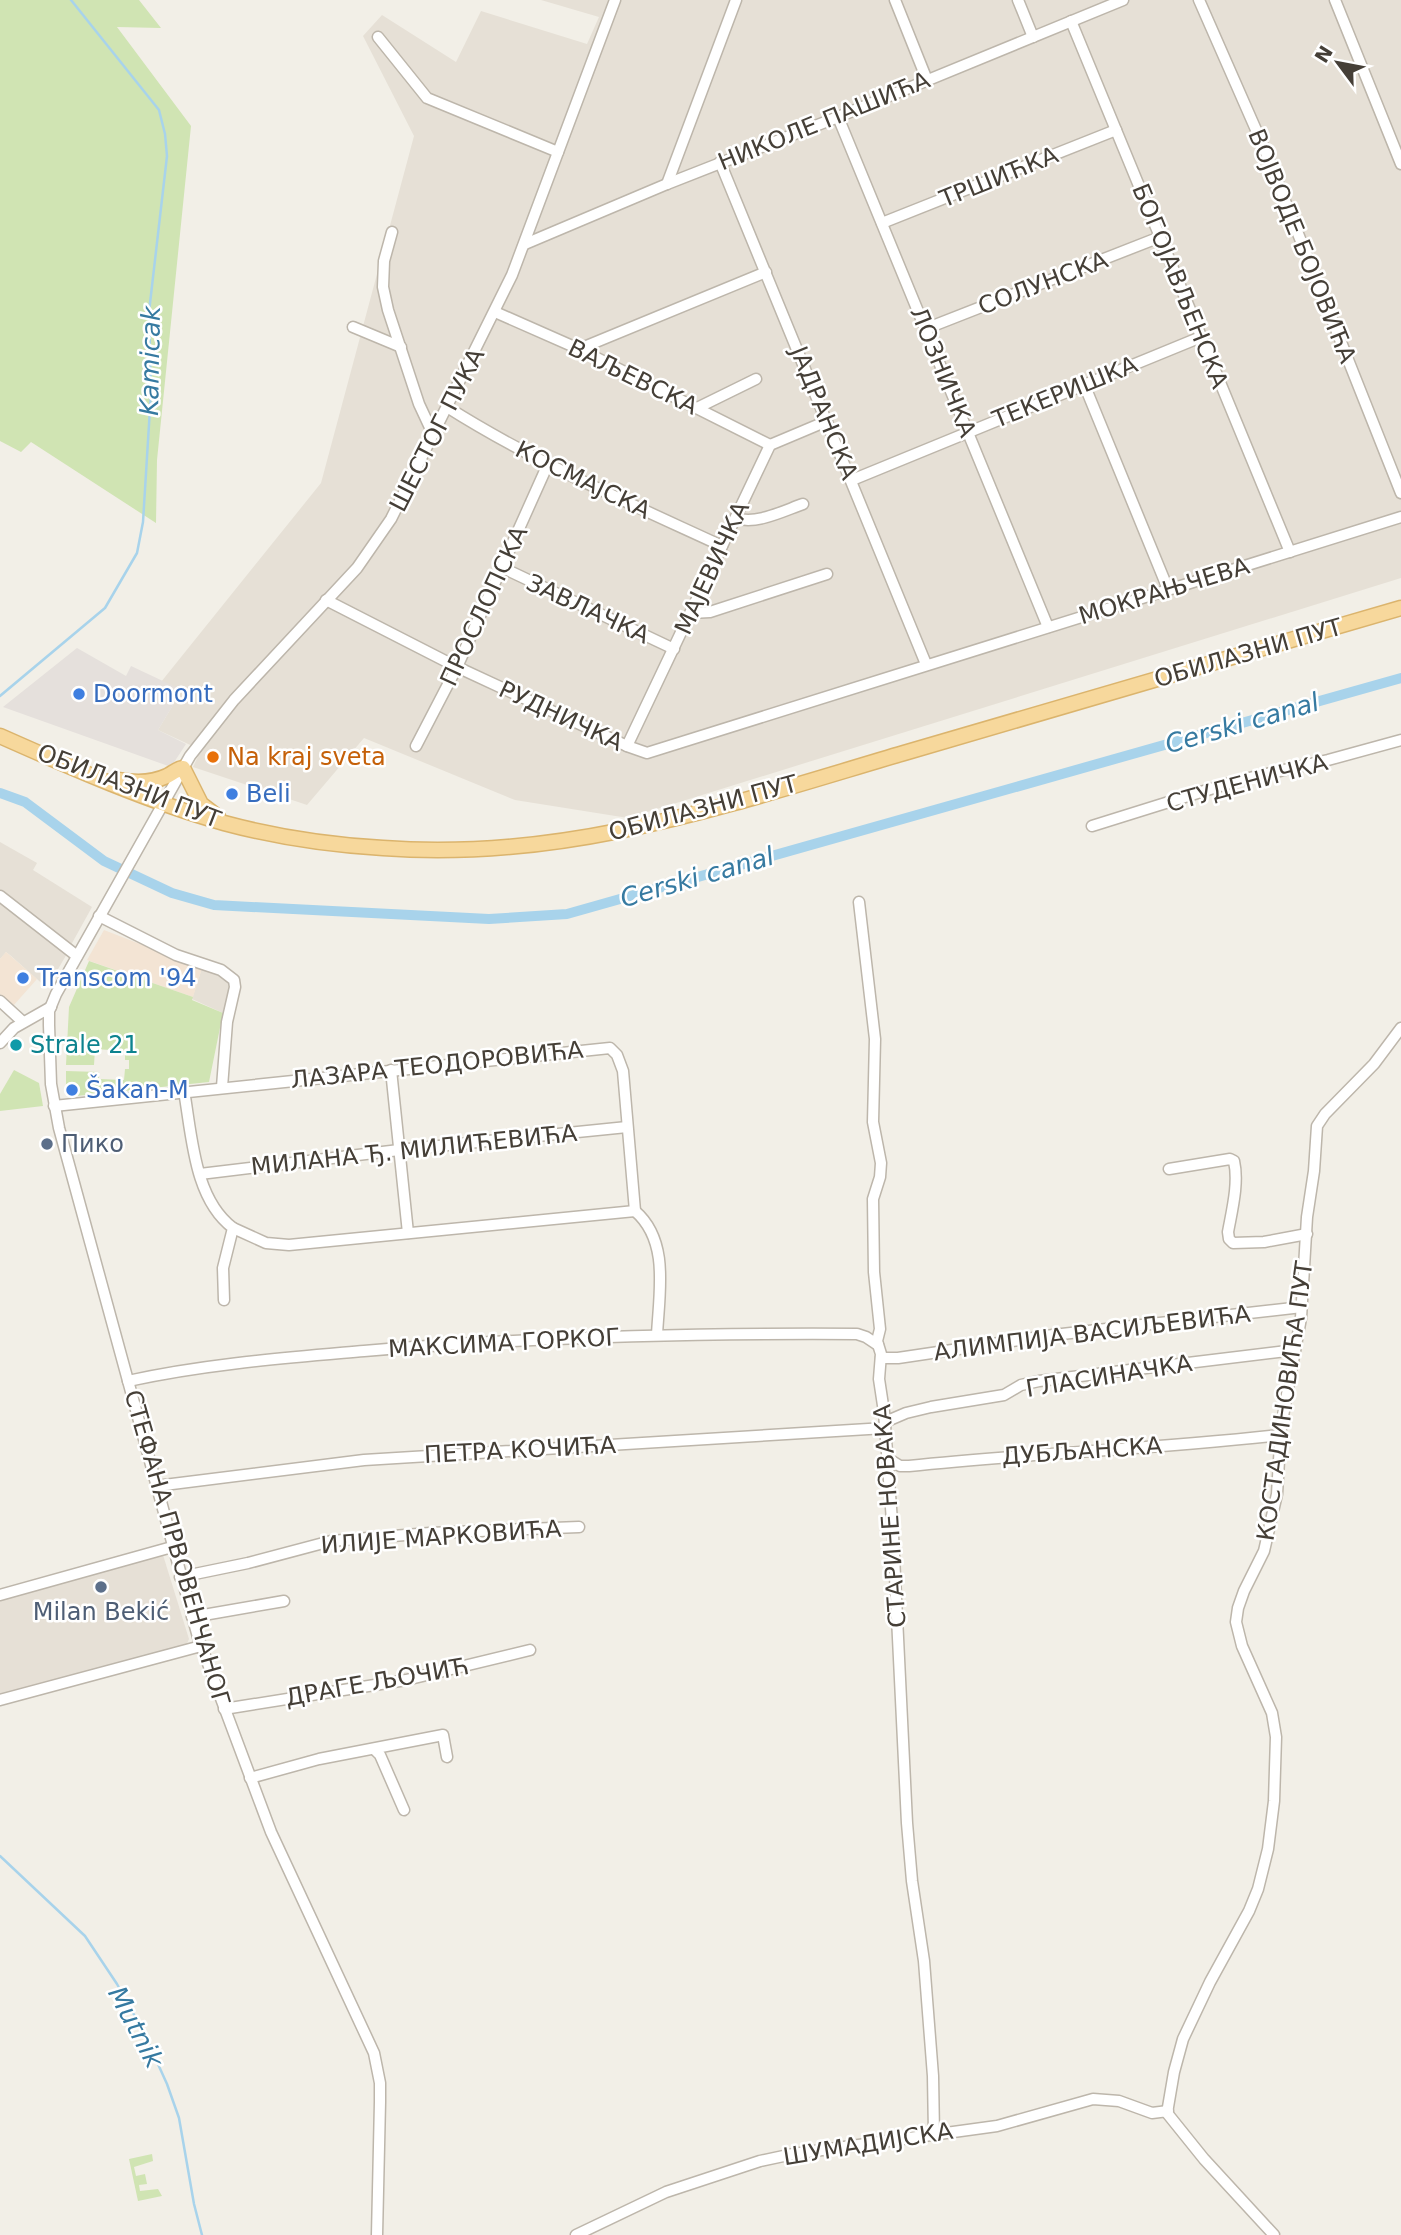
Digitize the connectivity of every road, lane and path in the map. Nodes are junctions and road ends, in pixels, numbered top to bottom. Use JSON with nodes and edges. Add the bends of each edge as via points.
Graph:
{"nodes":[{"id":1,"x":615,"y":0,"type":"edge"},
{"id":2,"x":736,"y":0,"type":"edge"},
{"id":3,"x":895,"y":0,"type":"edge"},
{"id":4,"x":1018,"y":0,"type":"edge"},
{"id":5,"x":1123,"y":0,"type":"edge"},
{"id":6,"x":1199,"y":0,"type":"edge"},
{"id":7,"x":1335,"y":0,"type":"edge"},
{"id":8,"x":1071,"y":21,"type":"junction"},
{"id":9,"x":378,"y":37,"type":"dead end"},
{"id":10,"x":1033,"y":37,"type":"junction"},
{"id":11,"x":928,"y":80,"type":"junction"},
{"id":12,"x":838,"y":117,"type":"junction"},
{"id":13,"x":1116,"y":130,"type":"junction"},
{"id":14,"x":558,"y":152,"type":"junction"},
{"id":15,"x":720,"y":162,"type":"junction"},
{"id":16,"x":1401,"y":164,"type":"edge"},
{"id":17,"x":667,"y":184,"type":"junction"},
{"id":18,"x":882,"y":223,"type":"junction"},
{"id":19,"x":392,"y":232,"type":"dead end"},
{"id":20,"x":1160,"y":237,"type":"junction"},
{"id":21,"x":525,"y":244,"type":"junction"},
{"id":22,"x":766,"y":272,"type":"junction"},
{"id":23,"x":495,"y":312,"type":"junction"},
{"id":24,"x":353,"y":327,"type":"dead end"},
{"id":25,"x":925,"y":329,"type":"junction"},
{"id":26,"x":1201,"y":337,"type":"junction"},
{"id":27,"x":401,"y":346,"type":"junction"},
{"id":28,"x":579,"y":349,"type":"junction"},
{"id":29,"x":756,"y":379,"type":"dead end"},
{"id":30,"x":1084,"y":384,"type":"junction"},
{"id":31,"x":447,"y":407,"type":"junction"},
{"id":32,"x":697,"y":408,"type":"junction"},
{"id":33,"x":827,"y":421,"type":"junction"},
{"id":34,"x":968,"y":432,"type":"junction"},
{"id":35,"x":433,"y":434,"type":"junction"},
{"id":36,"x":770,"y":445,"type":"junction"},
{"id":37,"x":548,"y":464,"type":"junction"},
{"id":38,"x":852,"y":480,"type":"junction"},
{"id":39,"x":1401,"y":493,"type":"edge"},
{"id":40,"x":803,"y":504,"type":"dead end"},
{"id":41,"x":1401,"y":517,"type":"edge"},
{"id":42,"x":736,"y":518,"type":"junction"},
{"id":43,"x":722,"y":546,"type":"junction"},
{"id":44,"x":1290,"y":552,"type":"junction"},
{"id":45,"x":503,"y":568,"type":"junction"},
{"id":46,"x":827,"y":574,"type":"dead end"},
{"id":47,"x":1168,"y":589,"type":"junction"},
{"id":48,"x":326,"y":600,"type":"junction"},
{"id":49,"x":1401,"y":608,"type":"edge"},
{"id":50,"x":691,"y":613,"type":"junction"},
{"id":51,"x":1048,"y":627,"type":"junction"},
{"id":52,"x":674,"y":649,"type":"junction"},
{"id":53,"x":926,"y":664,"type":"junction"},
{"id":54,"x":457,"y":667,"type":"junction"},
{"id":55,"x":0,"y":736,"type":"edge"},
{"id":56,"x":1401,"y":740,"type":"edge"},
{"id":57,"x":416,"y":746,"type":"dead end"},
{"id":58,"x":626,"y":747,"type":"junction"},
{"id":59,"x":183,"y":768,"type":"junction"},
{"id":60,"x":111,"y":782,"type":"junction"},
{"id":61,"x":164,"y":803,"type":"junction"},
{"id":62,"x":228,"y":824,"type":"junction"},
{"id":63,"x":1092,"y":826,"type":"dead end"},
{"id":64,"x":138,"y":848,"type":"joint"},
{"id":65,"x":0,"y":896,"type":"edge"},
{"id":66,"x":859,"y":902,"type":"dead end"},
{"id":67,"x":99,"y":916,"type":"junction"},
{"id":68,"x":77,"y":956,"type":"junction"},
{"id":69,"x":0,"y":1001,"type":"edge"},
{"id":70,"x":51,"y":1007,"type":"junction"},
{"id":71,"x":23,"y":1023,"type":"junction"},
{"id":72,"x":1401,"y":1028,"type":"edge"},
{"id":73,"x":0,"y":1043,"type":"edge"},
{"id":74,"x":391,"y":1070,"type":"junction"},
{"id":75,"x":222,"y":1087,"type":"junction"},
{"id":76,"x":184,"y":1091,"type":"junction"},
{"id":77,"x":54,"y":1106,"type":"junction"},
{"id":78,"x":627,"y":1127,"type":"junction"},
{"id":79,"x":399,"y":1150,"type":"junction"},
{"id":80,"x":1169,"y":1169,"type":"dead end"},
{"id":81,"x":200,"y":1174,"type":"junction"},
{"id":82,"x":635,"y":1211,"type":"junction"},
{"id":83,"x":233,"y":1228,"type":"junction"},
{"id":84,"x":408,"y":1233,"type":"junction"},
{"id":85,"x":1307,"y":1234,"type":"junction"},
{"id":86,"x":224,"y":1300,"type":"dead end"},
{"id":87,"x":1302,"y":1307,"type":"junction"},
{"id":88,"x":657,"y":1335,"type":"junction"},
{"id":89,"x":878,"y":1345,"type":"junction"},
{"id":90,"x":1295,"y":1350,"type":"junction"},
{"id":91,"x":881,"y":1358,"type":"junction"},
{"id":92,"x":128,"y":1381,"type":"junction"},
{"id":93,"x":885,"y":1425,"type":"junction"},
{"id":94,"x":1280,"y":1435,"type":"junction"},
{"id":95,"x":887,"y":1458,"type":"junction"},
{"id":96,"x":156,"y":1486,"type":"junction"},
{"id":97,"x":579,"y":1527,"type":"dead end"},
{"id":98,"x":172,"y":1548,"type":"junction"},
{"id":99,"x":180,"y":1577,"type":"junction"},
{"id":100,"x":0,"y":1595,"type":"edge"},
{"id":101,"x":284,"y":1601,"type":"dead end"},
{"id":102,"x":192,"y":1617,"type":"junction"},
{"id":103,"x":201,"y":1646,"type":"junction"},
{"id":104,"x":530,"y":1650,"type":"dead end"},
{"id":105,"x":0,"y":1700,"type":"edge"},
{"id":106,"x":224,"y":1709,"type":"junction"},
{"id":107,"x":374,"y":1749,"type":"junction"},
{"id":108,"x":447,"y":1757,"type":"dead end"},
{"id":109,"x":250,"y":1778,"type":"junction"},
{"id":110,"x":404,"y":1810,"type":"dead end"},
{"id":111,"x":1168,"y":2111,"type":"junction"},
{"id":112,"x":934,"y":2134,"type":"junction"},
{"id":113,"x":377,"y":2235,"type":"edge"},
{"id":114,"x":576,"y":2235,"type":"edge"},
{"id":115,"x":1274,"y":2235,"type":"edge"}],
"edges":[{"from":1,"to":14,"type":"street","name":"ШЕСТОГ ПУКА"},
{"from":2,"to":17,"type":"street"},
{"from":3,"to":11,"type":"street"},
{"from":4,"to":10,"type":"street"},
{"from":5,"to":8,"type":"street","name":"НИКОЛЕ ПАШИЋА"},
{"from":6,"to":39,"type":"street","name":"ВОЈВОДЕ БОЈОВИЋА","via":[[1264,148]]},
{"from":7,"to":16,"type":"street"},
{"from":8,"to":10,"type":"street","name":"НИКОЛЕ ПАШИЋА"},
{"from":8,"to":13,"type":"street","name":"БОГОЈАВЉЕНСКА"},
{"from":9,"to":14,"type":"street","via":[[427,98]]},
{"from":10,"to":11,"type":"street","name":"НИКОЛЕ ПАШИЋА"},
{"from":11,"to":12,"type":"street","name":"НИКОЛЕ ПАШИЋА"},
{"from":12,"to":15,"type":"street","name":"НИКОЛЕ ПАШИЋА"},
{"from":12,"to":18,"type":"street","name":"ЛОЗНИЧКА"},
{"from":13,"to":18,"type":"street","name":"ТРШИЋКА"},
{"from":13,"to":20,"type":"street","name":"БОГОЈАВЉЕНСКА"},
{"from":14,"to":21,"type":"street","name":"ШЕСТОГ ПУКА"},
{"from":15,"to":17,"type":"street","name":"НИКОЛЕ ПАШИЋА"},
{"from":15,"to":22,"type":"street","name":"ЈАДРАНСКА"},
{"from":17,"to":21,"type":"street","name":"НИКОЛЕ ПАШИЋА"},
{"from":18,"to":25,"type":"street","name":"ЛОЗНИЧКА"},
{"from":19,"to":27,"type":"street","via":[[383,287]]},
{"from":20,"to":25,"type":"street","name":"СОЛУНСКА"},
{"from":20,"to":26,"type":"street","name":"БОГОЈАВЉЕНСКА"},
{"from":21,"to":23,"type":"street","name":"ШЕСТОГ ПУКА"},
{"from":22,"to":28,"type":"street"},
{"from":22,"to":33,"type":"street","name":"ЈАДРАНСКА"},
{"from":23,"to":28,"type":"street","name":"ВАЉЕВСКА"},
{"from":23,"to":31,"type":"street","name":"ШЕСТОГ ПУКА"},
{"from":24,"to":27,"type":"street"},
{"from":25,"to":34,"type":"street","name":"ЛОЗНИЧКА"},
{"from":26,"to":30,"type":"street","name":"ТЕКЕРИШКА"},
{"from":26,"to":44,"type":"street","name":"БОГОЈАВЉЕНСКА"},
{"from":27,"to":35,"type":"street"},
{"from":28,"to":32,"type":"street","name":"ВАЉЕВСКА"},
{"from":29,"to":32,"type":"street"},
{"from":30,"to":34,"type":"street","name":"ТЕКЕРИШКА"},
{"from":30,"to":47,"type":"street"},
{"from":31,"to":35,"type":"street","name":"ШЕСТОГ ПУКА"},
{"from":31,"to":37,"type":"street","name":"КОСМАЈСКА"},
{"from":32,"to":36,"type":"street","name":"ВАЉЕВСКА"},
{"from":33,"to":36,"type":"street"},
{"from":33,"to":38,"type":"street","name":"ЈАДРАНСКА"},
{"from":34,"to":38,"type":"street","name":"ТЕКЕРИШКА"},
{"from":34,"to":51,"type":"street","name":"ЛОЗНИЧКА"},
{"from":35,"to":48,"type":"street","name":"ШЕСТОГ ПУКА","via":[[376,543]]},
{"from":36,"to":42,"type":"street","name":"МАЈЕВИЧКА"},
{"from":37,"to":43,"type":"street","name":"КОСМАЈСКА"},
{"from":37,"to":45,"type":"street","name":"ПРОСЛОПСКА"},
{"from":38,"to":53,"type":"street","name":"ЈАДРАНСКА"},
{"from":40,"to":42,"type":"street","via":[[754,520]]},
{"from":41,"to":44,"type":"street","name":"МОКРАЊЧЕВА"},
{"from":42,"to":43,"type":"street","name":"МАЈЕВИЧКА"},
{"from":43,"to":50,"type":"street","name":"МАЈЕВИЧКА"},
{"from":44,"to":47,"type":"street","name":"МОКРАЊЧЕВА"},
{"from":45,"to":52,"type":"street","name":"ЗАВЛАЧКА"},
{"from":45,"to":54,"type":"street","name":"ПРОСЛОПСКА"},
{"from":46,"to":50,"type":"street","via":[[710,612]]},
{"from":47,"to":51,"type":"street","name":"МОКРАЊЧЕВА"},
{"from":48,"to":54,"type":"street","name":"РУДНИЧКА"},
{"from":48,"to":59,"type":"street","name":"ШЕСТОГ ПУКА","via":[[234,700]]},
{"from":49,"to":62,"type":"main road","name":"ОБИЛАЗНИ ПУТ","via":[[759,796],[583,839],[487,850],[404,850],[302,839]]},
{"from":50,"to":52,"type":"street","name":"МАЈЕВИЧКА"},
{"from":51,"to":53,"type":"street","name":"МОКРАЊЧЕВА"},
{"from":52,"to":58,"type":"street","name":"МАЈЕВИЧКА"},
{"from":53,"to":58,"type":"street","name":"РУДНИЧКА","via":[[647,753]]},
{"from":54,"to":57,"type":"street","name":"ПРОСЛОПСКА"},
{"from":54,"to":58,"type":"street","name":"РУДНИЧКА"},
{"from":55,"to":60,"type":"main road","name":"ОБИЛАЗНИ ПУТ"},
{"from":56,"to":63,"type":"street","name":"СТУДЕНИЧКА","via":[[1236,781]]},
{"from":59,"to":60,"type":"main road","via":[[151,781]]},
{"from":59,"to":61,"type":"street","name":"ШЕСТОГ ПУКА"},
{"from":59,"to":62,"type":"main road","via":[[201,804]]},
{"from":60,"to":61,"type":"main road","name":"ОБИЛАЗНИ ПУТ"},
{"from":61,"to":62,"type":"main road","name":"ОБИЛАЗНИ ПУТ"},
{"from":61,"to":64,"type":"street","name":"ШЕСТОГ ПУКА"},
{"from":64,"to":67,"type":"street","name":"СТЕФАНА ПРВОВЕНЧАНОГ"},
{"from":65,"to":68,"type":"street"},
{"from":66,"to":89,"type":"street","name":"СТАРИНЕ НОВАКА","via":[[875,1040],[873,1122],[881,1163],[873,1199]]},
{"from":67,"to":68,"type":"street","name":"СТЕФАНА ПРВОВЕНЧАНОГ"},
{"from":67,"to":75,"type":"street","via":[[234,980]]},
{"from":68,"to":70,"type":"street","name":"СТЕФАНА ПРВОВЕНЧАНОГ"},
{"from":69,"to":71,"type":"street"},
{"from":70,"to":71,"type":"street"},
{"from":70,"to":77,"type":"street","name":"СТЕФАНА ПРВОВЕНЧАНОГ","via":[[48,1025]]},
{"from":71,"to":73,"type":"street"},
{"from":72,"to":85,"type":"street","name":"КОСТАДИНОВИЋА ПУТ","via":[[1317,1126]]},
{"from":74,"to":75,"type":"street","name":"ЛАЗАРА ТЕОДОРОВИЋА"},
{"from":74,"to":78,"type":"street","name":"ЛАЗАРА ТЕОДОРОВИЋА","via":[[610,1048],[622,1071]]},
{"from":74,"to":79,"type":"street"},
{"from":75,"to":76,"type":"street","name":"ЛАЗАРА ТЕОДОРОВИЋА"},
{"from":76,"to":77,"type":"street","name":"ЛАЗАРА ТЕОДОРОВИЋА"},
{"from":76,"to":81,"type":"street"},
{"from":77,"to":92,"type":"street","name":"СТЕФАНА ПРВОВЕНЧАНОГ"},
{"from":78,"to":79,"type":"street","name":"МИЛАНА Ђ. МИЛИЋЕВИЋА"},
{"from":78,"to":82,"type":"street","name":"ЛАЗАРА ТЕОДОРОВИЋА"},
{"from":79,"to":81,"type":"street","name":"МИЛАНА Ђ. МИЛИЋЕВИЋА"},
{"from":79,"to":84,"type":"street"},
{"from":80,"to":85,"type":"street","via":[[1234,1161],[1228,1232],[1233,1243]]},
{"from":81,"to":83,"type":"street","via":[[217,1212]]},
{"from":82,"to":84,"type":"street"},
{"from":82,"to":88,"type":"street","via":[[657,1242]]},
{"from":83,"to":84,"type":"street","via":[[274,1244]]},
{"from":83,"to":86,"type":"street","via":[[223,1268]]},
{"from":85,"to":87,"type":"street","name":"КОСТАДИНОВИЋА ПУТ"},
{"from":87,"to":90,"type":"street","name":"КОСТАДИНОВИЋА ПУТ"},
{"from":87,"to":91,"type":"street","name":"АЛИМПИЈА ВАСИЉЕВИЋА"},
{"from":88,"to":89,"type":"street","name":"МАКСИМА ГОРКОГ","via":[[857,1334]]},
{"from":88,"to":92,"type":"street","name":"МАКСИМА ГОРКОГ","via":[[492,1340],[335,1353]]},
{"from":89,"to":91,"type":"street","name":"СТАРИНЕ НОВАКА"},
{"from":90,"to":93,"type":"street","name":"ГЛАСИНАЧКА","via":[[1039,1381],[1004,1395],[906,1413]]},
{"from":90,"to":94,"type":"street","name":"КОСТАДИНОВИЋА ПУТ"},
{"from":91,"to":93,"type":"street","name":"СТАРИНЕ НОВАКА"},
{"from":92,"to":96,"type":"street","name":"СТЕФАНА ПРВОВЕНЧАНОГ"},
{"from":93,"to":95,"type":"street","name":"СТАРИНЕ НОВАКА"},
{"from":93,"to":96,"type":"street","name":"ПЕТРА КОЧИЋА","via":[[364,1460]]},
{"from":94,"to":95,"type":"street","name":"ДУБЉАНСКА","via":[[909,1466]]},
{"from":94,"to":111,"type":"street","name":"КОСТАДИНОВИЋА ПУТ","via":[[1277,1494],[1269,1531],[1236,1622],[1272,1713],[1276,1737],[1268,1849],[1249,1911],[1183,2039]]},
{"from":95,"to":112,"type":"street","name":"СТАРИНЕ НОВАКА","via":[[907,1823],[924,1961]]},
{"from":96,"to":98,"type":"street","name":"СТЕФАНА ПРВОВЕНЧАНОГ"},
{"from":97,"to":99,"type":"street","name":"ИЛИЈЕ МАРКОВИЋА","via":[[331,1541]]},
{"from":98,"to":99,"type":"street","name":"СТЕФАНА ПРВОВЕНЧАНОГ"},
{"from":98,"to":100,"type":"street"},
{"from":99,"to":102,"type":"street","name":"СТЕФАНА ПРВОВЕНЧАНОГ"},
{"from":101,"to":102,"type":"street"},
{"from":102,"to":103,"type":"street","name":"СТЕФАНА ПРВОВЕНЧАНОГ"},
{"from":103,"to":105,"type":"street"},
{"from":103,"to":106,"type":"street","name":"СТЕФАНА ПРВОВЕНЧАНОГ"},
{"from":104,"to":106,"type":"street","name":"ДРАГЕ ЉОЧИЋ","via":[[406,1680]]},
{"from":106,"to":109,"type":"street","name":"СТЕФАНА ПРВОВЕНЧАНОГ"},
{"from":107,"to":108,"type":"street","via":[[443,1735]]},
{"from":107,"to":109,"type":"street"},
{"from":107,"to":110,"type":"street"},
{"from":109,"to":113,"type":"street","name":"СТЕФАНА ПРВОВЕНЧАНОГ","via":[[377,2064]]},
{"from":111,"to":112,"type":"street","name":"ШУМАДИЈСКА","via":[[1152,2113],[1119,2101],[1093,2099],[997,2126]]},
{"from":111,"to":115,"type":"street","via":[[1204,2159]]},
{"from":112,"to":114,"type":"street","name":"ШУМАДИЈСКА","via":[[760,2161],[648,2199]]}]}
